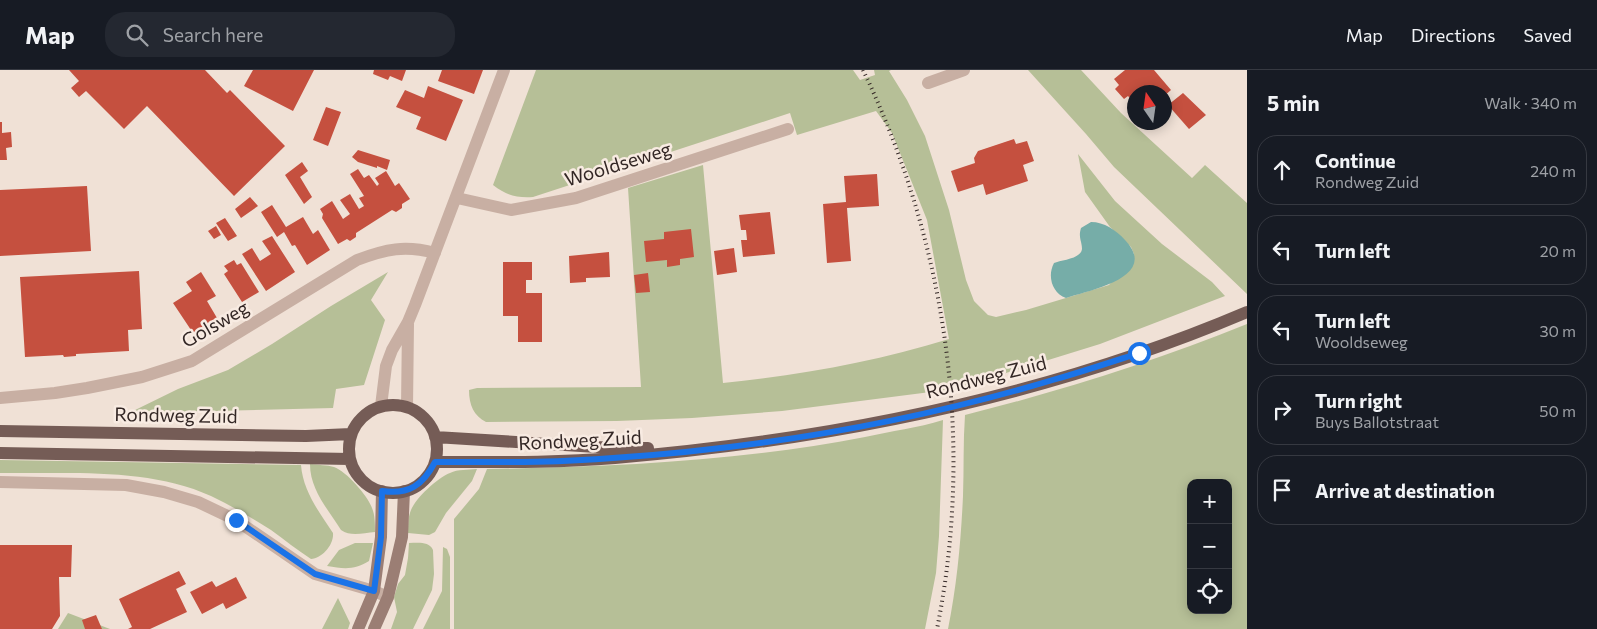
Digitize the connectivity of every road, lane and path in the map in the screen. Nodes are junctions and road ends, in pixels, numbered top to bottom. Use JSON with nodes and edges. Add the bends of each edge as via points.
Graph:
{"nodes":[{"id":1,"x":504,"y":70,"type":"edge"},
{"id":2,"x":964,"y":70,"type":"edge"},
{"id":3,"x":928,"y":83,"type":"dead end"},
{"id":4,"x":788,"y":129,"type":"dead end"},
{"id":5,"x":457,"y":198,"type":"junction"},
{"id":6,"x":435,"y":253,"type":"junction"},
{"id":7,"x":1247,"y":312,"type":"edge"},
{"id":8,"x":408,"y":322,"type":"junction"},
{"id":9,"x":0,"y":398,"type":"edge"},
{"id":10,"x":381,"y":406,"type":"junction"},
{"id":11,"x":407,"y":407,"type":"junction"},
{"id":12,"x":0,"y":431,"type":"edge"},
{"id":13,"x":351,"y":434,"type":"junction"},
{"id":14,"x":436,"y":437,"type":"junction"},
{"id":15,"x":726,"y":447,"type":"junction"},
{"id":16,"x":0,"y":453,"type":"edge"},
{"id":17,"x":350,"y":459,"type":"junction"},
{"id":18,"x":435,"y":462,"type":"junction"},
{"id":19,"x":0,"y":482,"type":"edge"},
{"id":20,"x":382,"y":491,"type":"junction"},
{"id":21,"x":404,"y":491,"type":"junction"},
{"id":22,"x":374,"y":591,"type":"junction"},
{"id":23,"x":388,"y":597,"type":"junction"},
{"id":24,"x":358,"y":629,"type":"edge"},
{"id":25,"x":374,"y":629,"type":"edge"}],
"edges":[{"from":1,"to":5,"type":"street"},
{"from":2,"to":3,"type":"street"},
{"from":4,"to":5,"type":"street","name":"Wooldseweg","via":[[576,198],[511,210]]},
{"from":5,"to":6,"type":"street"},
{"from":6,"to":8,"type":"street"},
{"from":6,"to":9,"type":"street","name":"Golsweg","via":[[409,248],[379,252],[357,260],[192,361],[142,377],[87,388]]},
{"from":7,"to":15,"type":"main road","name":"Rondweg Zuid","via":[[1139,353],[1055,380],[862,426]]},
{"from":8,"to":10,"type":"street","via":[[386,366]]},
{"from":8,"to":11,"type":"street"},
{"from":10,"to":11,"type":"main road"},
{"from":10,"to":13,"type":"main road","via":[[368,412]]},
{"from":11,"to":14,"type":"main road","via":[[420,413]]},
{"from":12,"to":13,"type":"main road","name":"Rondweg Zuid"},
{"from":13,"to":17,"type":"main road"},
{"from":14,"to":15,"type":"main road","name":"Rondweg Zuid","via":[[613,448]]},
{"from":14,"to":18,"type":"main road"},
{"from":15,"to":18,"type":"main road","name":"Rondweg Zuid","via":[[525,463]]},
{"from":16,"to":17,"type":"main road"},
{"from":17,"to":20,"type":"main road","via":[[361,480]]},
{"from":18,"to":21,"type":"main road","via":[[418,485]]},
{"from":19,"to":22,"type":"street","via":[[126,485],[181,497],[236,520],[315,574]]},
{"from":20,"to":21,"type":"main road"},
{"from":20,"to":22,"type":"main road","via":[[381,537]]},
{"from":21,"to":23,"type":"main road","via":[[402,537]]},
{"from":22,"to":23,"type":"street"},
{"from":22,"to":24,"type":"main road"},
{"from":23,"to":25,"type":"main road"}]}
